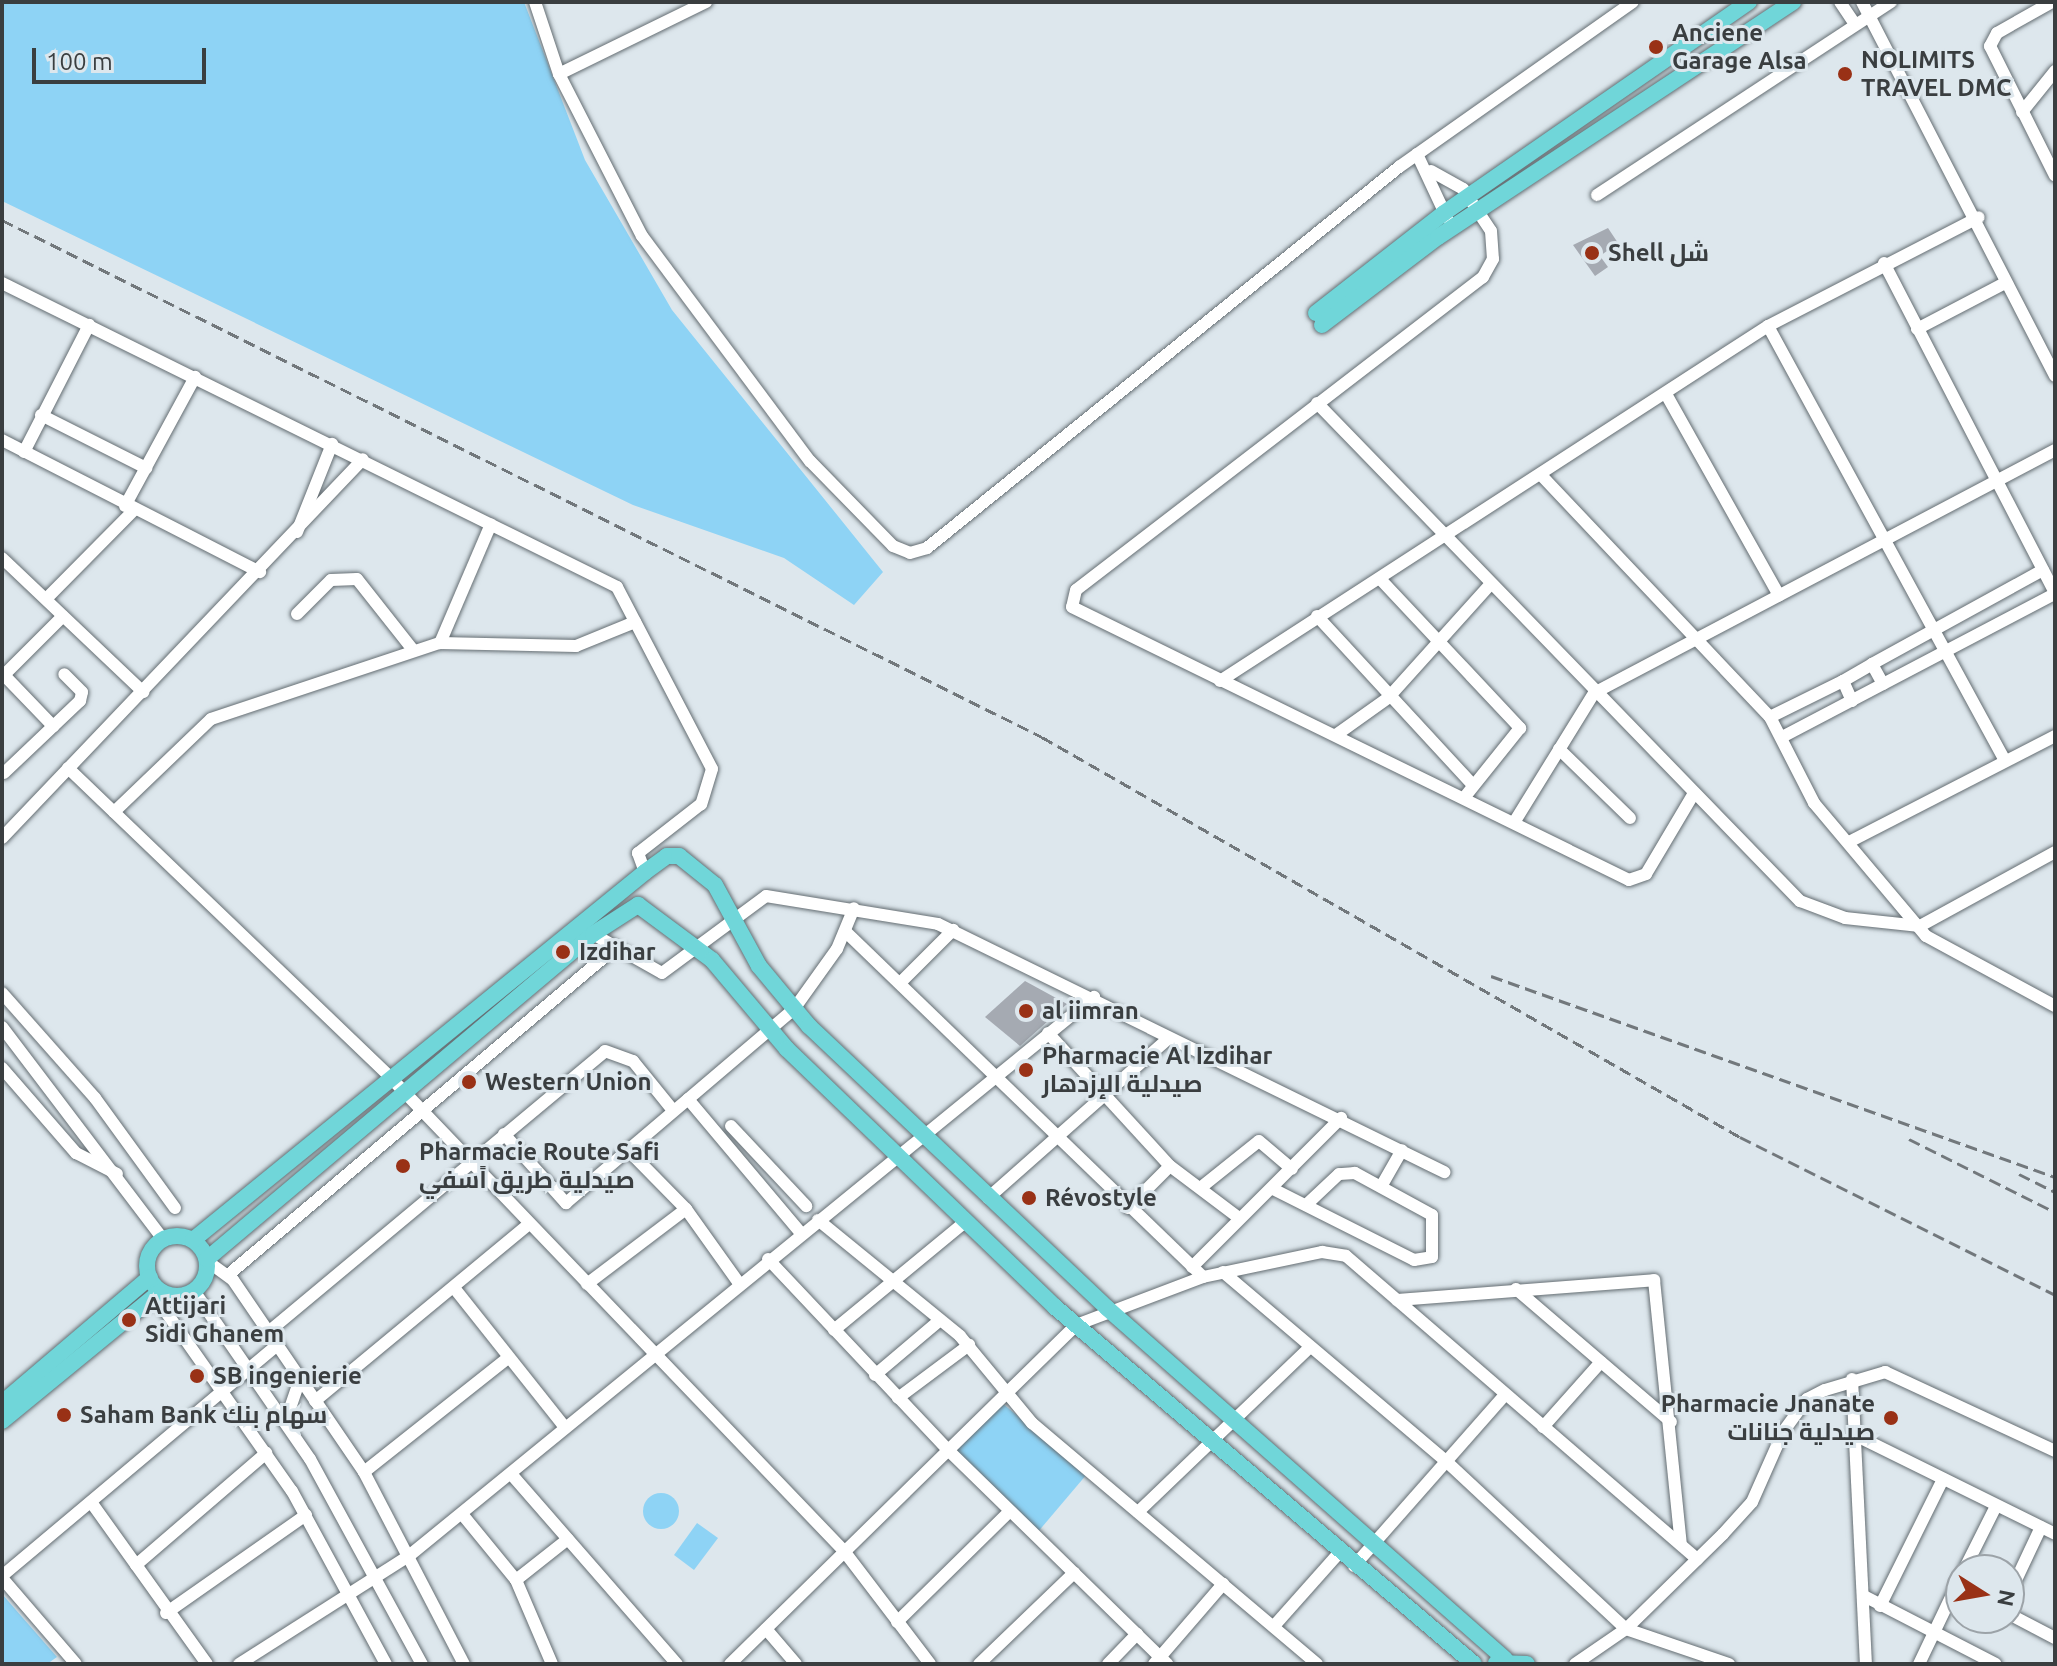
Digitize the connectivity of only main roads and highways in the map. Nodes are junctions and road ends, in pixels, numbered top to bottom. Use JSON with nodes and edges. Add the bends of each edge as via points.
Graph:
{"nodes":[{"id":1,"x":1749,"y":2,"type":"edge"},
{"id":2,"x":1793,"y":2,"type":"edge"},
{"id":3,"x":1449,"y":220,"type":"junction"},
{"id":4,"x":1319,"y":319,"type":"dead end"},
{"id":5,"x":193,"y":1240,"type":"junction"},
{"id":6,"x":207,"y":1260,"type":"junction"},
{"id":7,"x":150,"y":1277,"type":"junction"},
{"id":8,"x":158,"y":1293,"type":"junction"},
{"id":9,"x":2,"y":1403,"type":"edge"},
{"id":10,"x":2,"y":1421,"type":"edge"},
{"id":11,"x":1500,"y":1662,"type":"edge"},
{"id":12,"x":1474,"y":1664,"type":"edge"},
{"id":13,"x":1527,"y":1664,"type":"edge"}],
"edges":[{"from":1,"to":3,"type":"main road","via":[[1468,196]]},
{"from":2,"to":3,"type":"main road","via":[[1478,211]]},
{"from":3,"to":4,"type":"main road"},
{"from":5,"to":6,"type":"main road"},
{"from":5,"to":7,"type":"main road","via":[[163,1239],[150,1255]]},
{"from":5,"to":11,"type":"main road","via":[[645,872],[667,856],[685,858],[706,875],[759,966],[794,1009],[988,1198],[1376,1542]]},
{"from":6,"to":8,"type":"main road","via":[[194,1291]]},
{"from":6,"to":12,"type":"main road","via":[[632,904],[696,948],[769,1030],[1076,1325]]},
{"from":7,"to":8,"type":"main road"},
{"from":7,"to":9,"type":"main road"},
{"from":8,"to":10,"type":"main road"},
{"from":11,"to":13,"type":"main road"}]}
